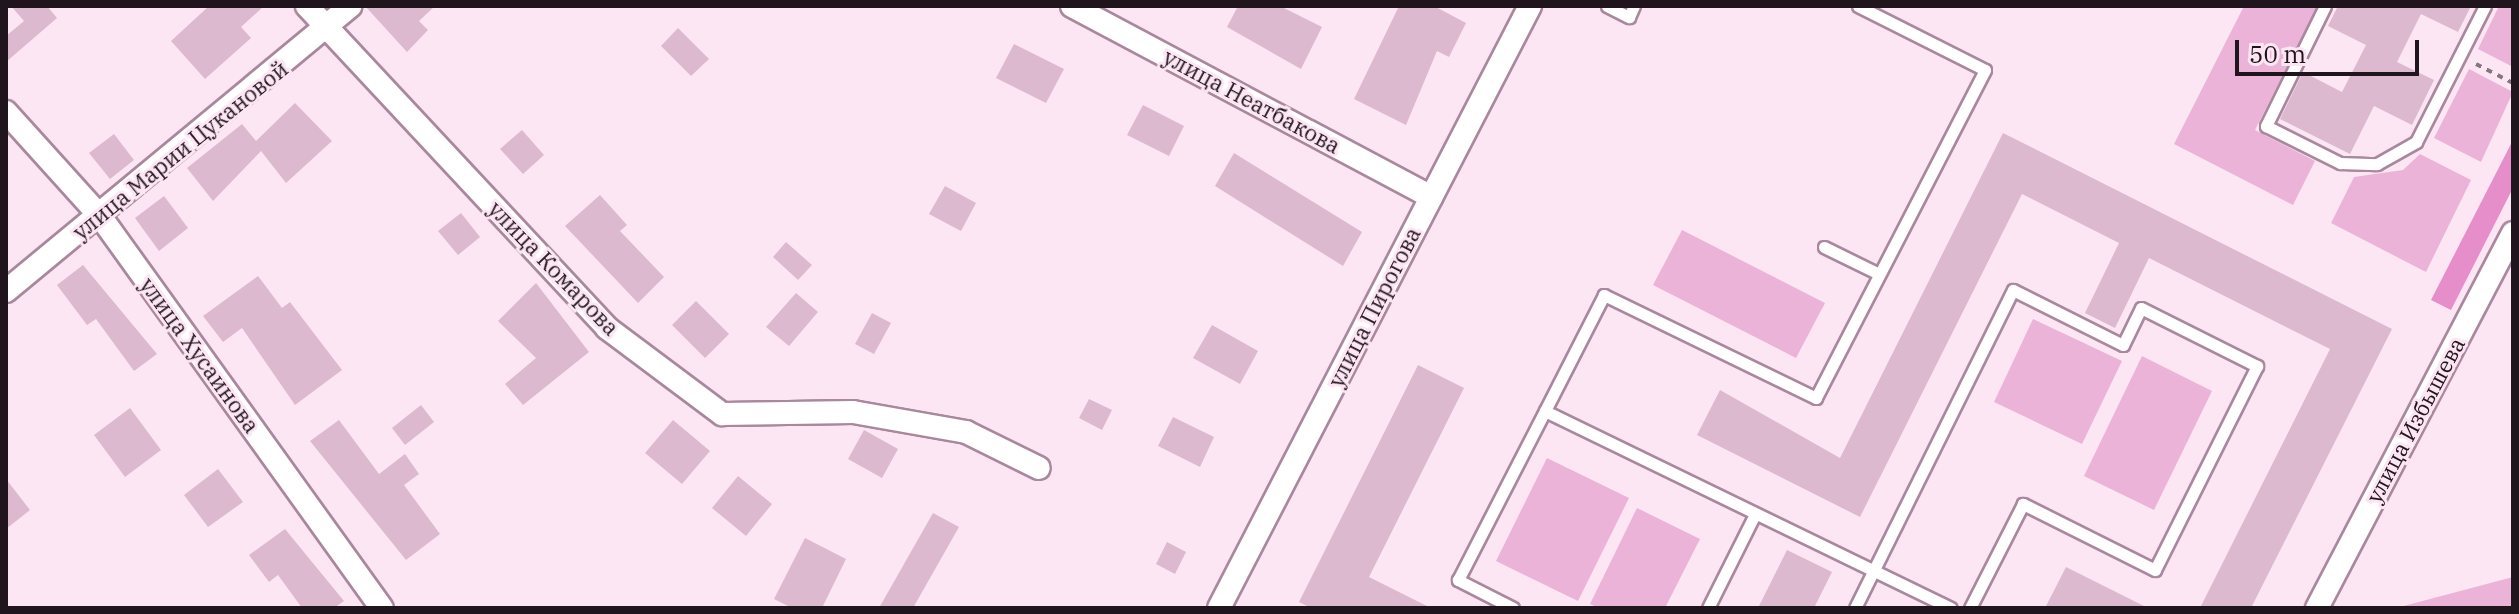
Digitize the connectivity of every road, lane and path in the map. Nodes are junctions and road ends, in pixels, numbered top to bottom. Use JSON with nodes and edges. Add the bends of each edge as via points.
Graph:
{"nodes":[{"id":1,"x":307,"y":6,"type":"edge"},
{"id":2,"x":351,"y":6,"type":"edge"},
{"id":3,"x":1072,"y":6,"type":"edge"},
{"id":4,"x":1530,"y":6,"type":"edge"},
{"id":5,"x":1607,"y":6,"type":"edge"},
{"id":6,"x":1634,"y":6,"type":"edge"},
{"id":7,"x":1858,"y":6,"type":"edge"},
{"id":8,"x":2325,"y":6,"type":"edge"},
{"id":9,"x":2485,"y":6,"type":"edge"},
{"id":10,"x":328,"y":28,"type":"junction"},
{"id":11,"x":2460,"y":56,"type":"junction"},
{"id":12,"x":2513,"y":83,"type":"edge"},
{"id":13,"x":6,"y":112,"type":"edge"},
{"id":14,"x":1431,"y":197,"type":"junction"},
{"id":15,"x":100,"y":216,"type":"junction"},
{"id":16,"x":2513,"y":233,"type":"edge"},
{"id":17,"x":1824,"y":247,"type":"dead end"},
{"id":18,"x":1879,"y":274,"type":"junction"},
{"id":19,"x":6,"y":291,"type":"edge"},
{"id":20,"x":1545,"y":411,"type":"junction"},
{"id":21,"x":1039,"y":468,"type":"dead end"},
{"id":22,"x":1754,"y":516,"type":"junction"},
{"id":23,"x":1872,"y":573,"type":"junction"},
{"id":24,"x":382,"y":608,"type":"edge"},
{"id":25,"x":1219,"y":608,"type":"edge"},
{"id":26,"x":1513,"y":608,"type":"edge"},
{"id":27,"x":1708,"y":608,"type":"edge"},
{"id":28,"x":1855,"y":608,"type":"edge"},
{"id":29,"x":1951,"y":608,"type":"edge"},
{"id":30,"x":1970,"y":608,"type":"edge"},
{"id":31,"x":2317,"y":608,"type":"edge"}],
"edges":[{"from":1,"to":10,"type":"street","name":"улица Комарова"},
{"from":2,"to":10,"type":"street","name":"улица Марии Цукановой"},
{"from":3,"to":14,"type":"street","name":"улица Неатбакова"},
{"from":4,"to":14,"type":"street","name":"улица Пирогова"},
{"from":5,"to":6,"type":"lane","via":[[1629,17]]},
{"from":7,"to":18,"type":"lane","via":[[1985,70]]},
{"from":8,"to":11,"type":"lane","via":[[2266,126],[2340,163],[2377,164],[2416,142]]},
{"from":9,"to":11,"type":"lane"},
{"from":10,"to":15,"type":"street","name":"улица Марии Цукановой"},
{"from":10,"to":21,"type":"street","name":"улица Комарова","via":[[607,328],[722,414],[867,415],[966,432]]},
{"from":11,"to":12,"type":"path"},
{"from":13,"to":15,"type":"street","name":"улица Хусаинова"},
{"from":14,"to":25,"type":"street","name":"улица Пирогова"},
{"from":15,"to":19,"type":"street","name":"улица Марии Цукановой"},
{"from":15,"to":24,"type":"street","name":"улица Хусаинова"},
{"from":16,"to":31,"type":"street","name":"улица Избышева"},
{"from":17,"to":18,"type":"lane"},
{"from":18,"to":20,"type":"lane","via":[[1816,398],[1604,295]]},
{"from":20,"to":22,"type":"lane"},
{"from":20,"to":26,"type":"lane","via":[[1458,580]]},
{"from":22,"to":23,"type":"lane"},
{"from":22,"to":27,"type":"lane"},
{"from":23,"to":28,"type":"lane"},
{"from":23,"to":29,"type":"lane"},
{"from":23,"to":30,"type":"lane","via":[[2013,290],[2123,345],[2141,308],[2257,366],[2155,570],[2023,504]]}]}
